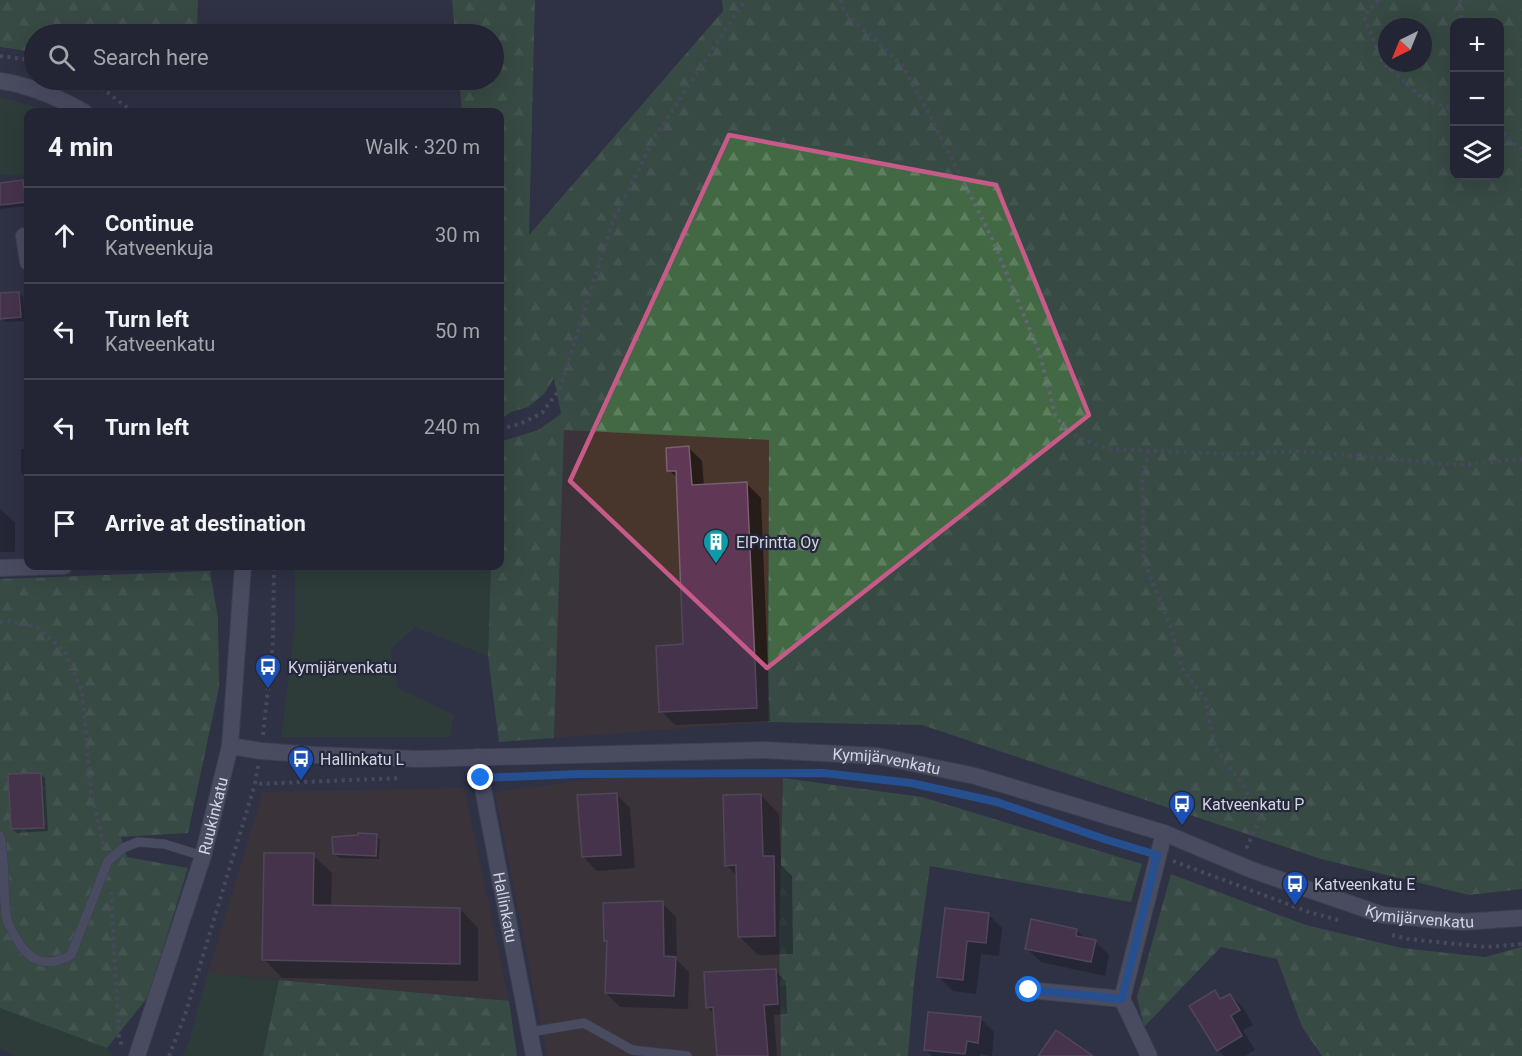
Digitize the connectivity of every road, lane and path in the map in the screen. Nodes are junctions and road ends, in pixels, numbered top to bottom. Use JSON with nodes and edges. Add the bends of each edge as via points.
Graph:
{"nodes":[{"id":1,"x":745,"y":0,"type":"edge"},
{"id":2,"x":841,"y":0,"type":"edge"},
{"id":3,"x":1378,"y":0,"type":"edge"},
{"id":4,"x":1460,"y":0,"type":"edge"},
{"id":5,"x":1461,"y":18,"type":"edge"},
{"id":6,"x":0,"y":56,"type":"edge"},
{"id":7,"x":24,"y":59,"type":"edge"},
{"id":8,"x":0,"y":81,"type":"edge"},
{"id":9,"x":24,"y":87,"type":"edge"},
{"id":10,"x":34,"y":90,"type":"edge"},
{"id":11,"x":104,"y":90,"type":"edge"},
{"id":12,"x":77,"y":108,"type":"edge"},
{"id":13,"x":129,"y":108,"type":"edge"},
{"id":14,"x":1450,"y":108,"type":"edge"},
{"id":15,"x":1504,"y":133,"type":"edge"},
{"id":16,"x":1522,"y":149,"type":"edge"},
{"id":17,"x":504,"y":428,"type":"edge"},
{"id":18,"x":1149,"y":451,"type":"junction"},
{"id":19,"x":1522,"y":459,"type":"edge"},
{"id":20,"x":0,"y":567,"type":"edge"},
{"id":21,"x":24,"y":567,"type":"edge"},
{"id":22,"x":243,"y":570,"type":"edge"},
{"id":23,"x":274,"y":570,"type":"edge"},
{"id":24,"x":0,"y":622,"type":"edge"},
{"id":25,"x":230,"y":746,"type":"junction"},
{"id":26,"x":261,"y":751,"type":"junction"},
{"id":27,"x":477,"y":758,"type":"junction"},
{"id":28,"x":601,"y":774,"type":"dead end"},
{"id":29,"x":568,"y":775,"type":"dead end"},
{"id":30,"x":407,"y":778,"type":"dead end"},
{"id":31,"x":481,"y":778,"type":"junction"},
{"id":32,"x":911,"y":783,"type":"dead end"},
{"id":33,"x":255,"y":784,"type":"junction"},
{"id":34,"x":933,"y":787,"type":"dead end"},
{"id":35,"x":986,"y":800,"type":"dead end"},
{"id":36,"x":1018,"y":809,"type":"dead end"},
{"id":37,"x":1164,"y":833,"type":"junction"},
{"id":38,"x":0,"y":836,"type":"edge"},
{"id":39,"x":1157,"y":855,"type":"junction"},
{"id":40,"x":203,"y":856,"type":"junction"},
{"id":41,"x":108,"y":861,"type":"junction"},
{"id":42,"x":1252,"y":870,"type":"junction"},
{"id":43,"x":1245,"y":889,"type":"junction"},
{"id":44,"x":1522,"y":918,"type":"edge"},
{"id":45,"x":1342,"y":921,"type":"dead end"},
{"id":46,"x":1386,"y":933,"type":"dead end"},
{"id":47,"x":1522,"y":944,"type":"edge"},
{"id":48,"x":1029,"y":990,"type":"dead end"},
{"id":49,"x":1122,"y":999,"type":"junction"},
{"id":50,"x":530,"y":1032,"type":"junction"},
{"id":51,"x":125,"y":1056,"type":"edge"},
{"id":52,"x":137,"y":1056,"type":"edge"},
{"id":53,"x":169,"y":1056,"type":"edge"},
{"id":54,"x":534,"y":1056,"type":"edge"},
{"id":55,"x":687,"y":1056,"type":"edge"},
{"id":56,"x":1149,"y":1056,"type":"edge"}],
"edges":[{"from":1,"to":17,"type":"path","via":[[655,137],[614,219],[560,389],[542,413]]},
{"from":2,"to":18,"type":"path","via":[[844,12],[902,65],[931,118],[996,247],[1040,354],[1055,415],[1066,430],[1107,449]]},
{"from":3,"to":14,"type":"path","via":[[1365,16],[1382,62],[1425,100]]},
{"from":4,"to":5,"type":"path"},
{"from":6,"to":7,"type":"path"},
{"from":8,"to":9,"type":"street"},
{"from":10,"to":12,"type":"street"},
{"from":11,"to":13,"type":"path"},
{"from":15,"to":16,"type":"path"},
{"from":18,"to":19,"type":"path","via":[[1302,451],[1460,465]]},
{"from":18,"to":42,"type":"path","via":[[1142,479],[1144,561],[1172,630],[1181,667],[1206,700],[1215,748],[1244,787],[1260,819],[1247,846]]},
{"from":20,"to":21,"type":"street"},
{"from":22,"to":25,"type":"street","name":"Ruukinkatu"},
{"from":23,"to":26,"type":"path","via":[[273,642]]},
{"from":24,"to":41,"type":"path","via":[[37,627],[65,652],[82,691],[91,793]]},
{"from":25,"to":26,"type":"street","name":"Kymijärvenkatu"},
{"from":25,"to":40,"type":"street","name":"Ruukinkatu"},
{"from":26,"to":27,"type":"street","name":"Kymijärvenkatu"},
{"from":26,"to":33,"type":"path"},
{"from":27,"to":31,"type":"street","name":"Hallinkatu"},
{"from":27,"to":37,"type":"street","name":"Kymijärvenkatu","via":[[764,750],[878,756],[975,776]]},
{"from":28,"to":32,"type":"path","via":[[823,773]]},
{"from":29,"to":31,"type":"path"},
{"from":30,"to":33,"type":"path"},
{"from":31,"to":50,"type":"street","name":"Hallinkatu"},
{"from":33,"to":53,"type":"path","via":[[185,1016]]},
{"from":34,"to":35,"type":"path"},
{"from":36,"to":39,"type":"path"},
{"from":37,"to":39,"type":"street"},
{"from":37,"to":42,"type":"street","name":"Kymijärvenkatu"},
{"from":38,"to":41,"type":"lane","via":[[7,922],[22,950],[36,960],[50,962],[71,955]]},
{"from":39,"to":43,"type":"path"},
{"from":39,"to":49,"type":"street"},
{"from":40,"to":41,"type":"lane","via":[[164,844],[138,842]]},
{"from":40,"to":52,"type":"street","name":"Ruukinkatu"},
{"from":41,"to":51,"type":"path","via":[[119,1037]]},
{"from":42,"to":43,"type":"path"},
{"from":42,"to":44,"type":"street","name":"Kymijärvenkatu","via":[[1383,915],[1462,922]]},
{"from":43,"to":45,"type":"path"},
{"from":46,"to":47,"type":"path","via":[[1486,947]]},
{"from":48,"to":49,"type":"street"},
{"from":49,"to":56,"type":"street"},
{"from":50,"to":54,"type":"street","name":"Hallinkatu"},
{"from":50,"to":55,"type":"lane","via":[[584,1023],[632,1050]]}]}
